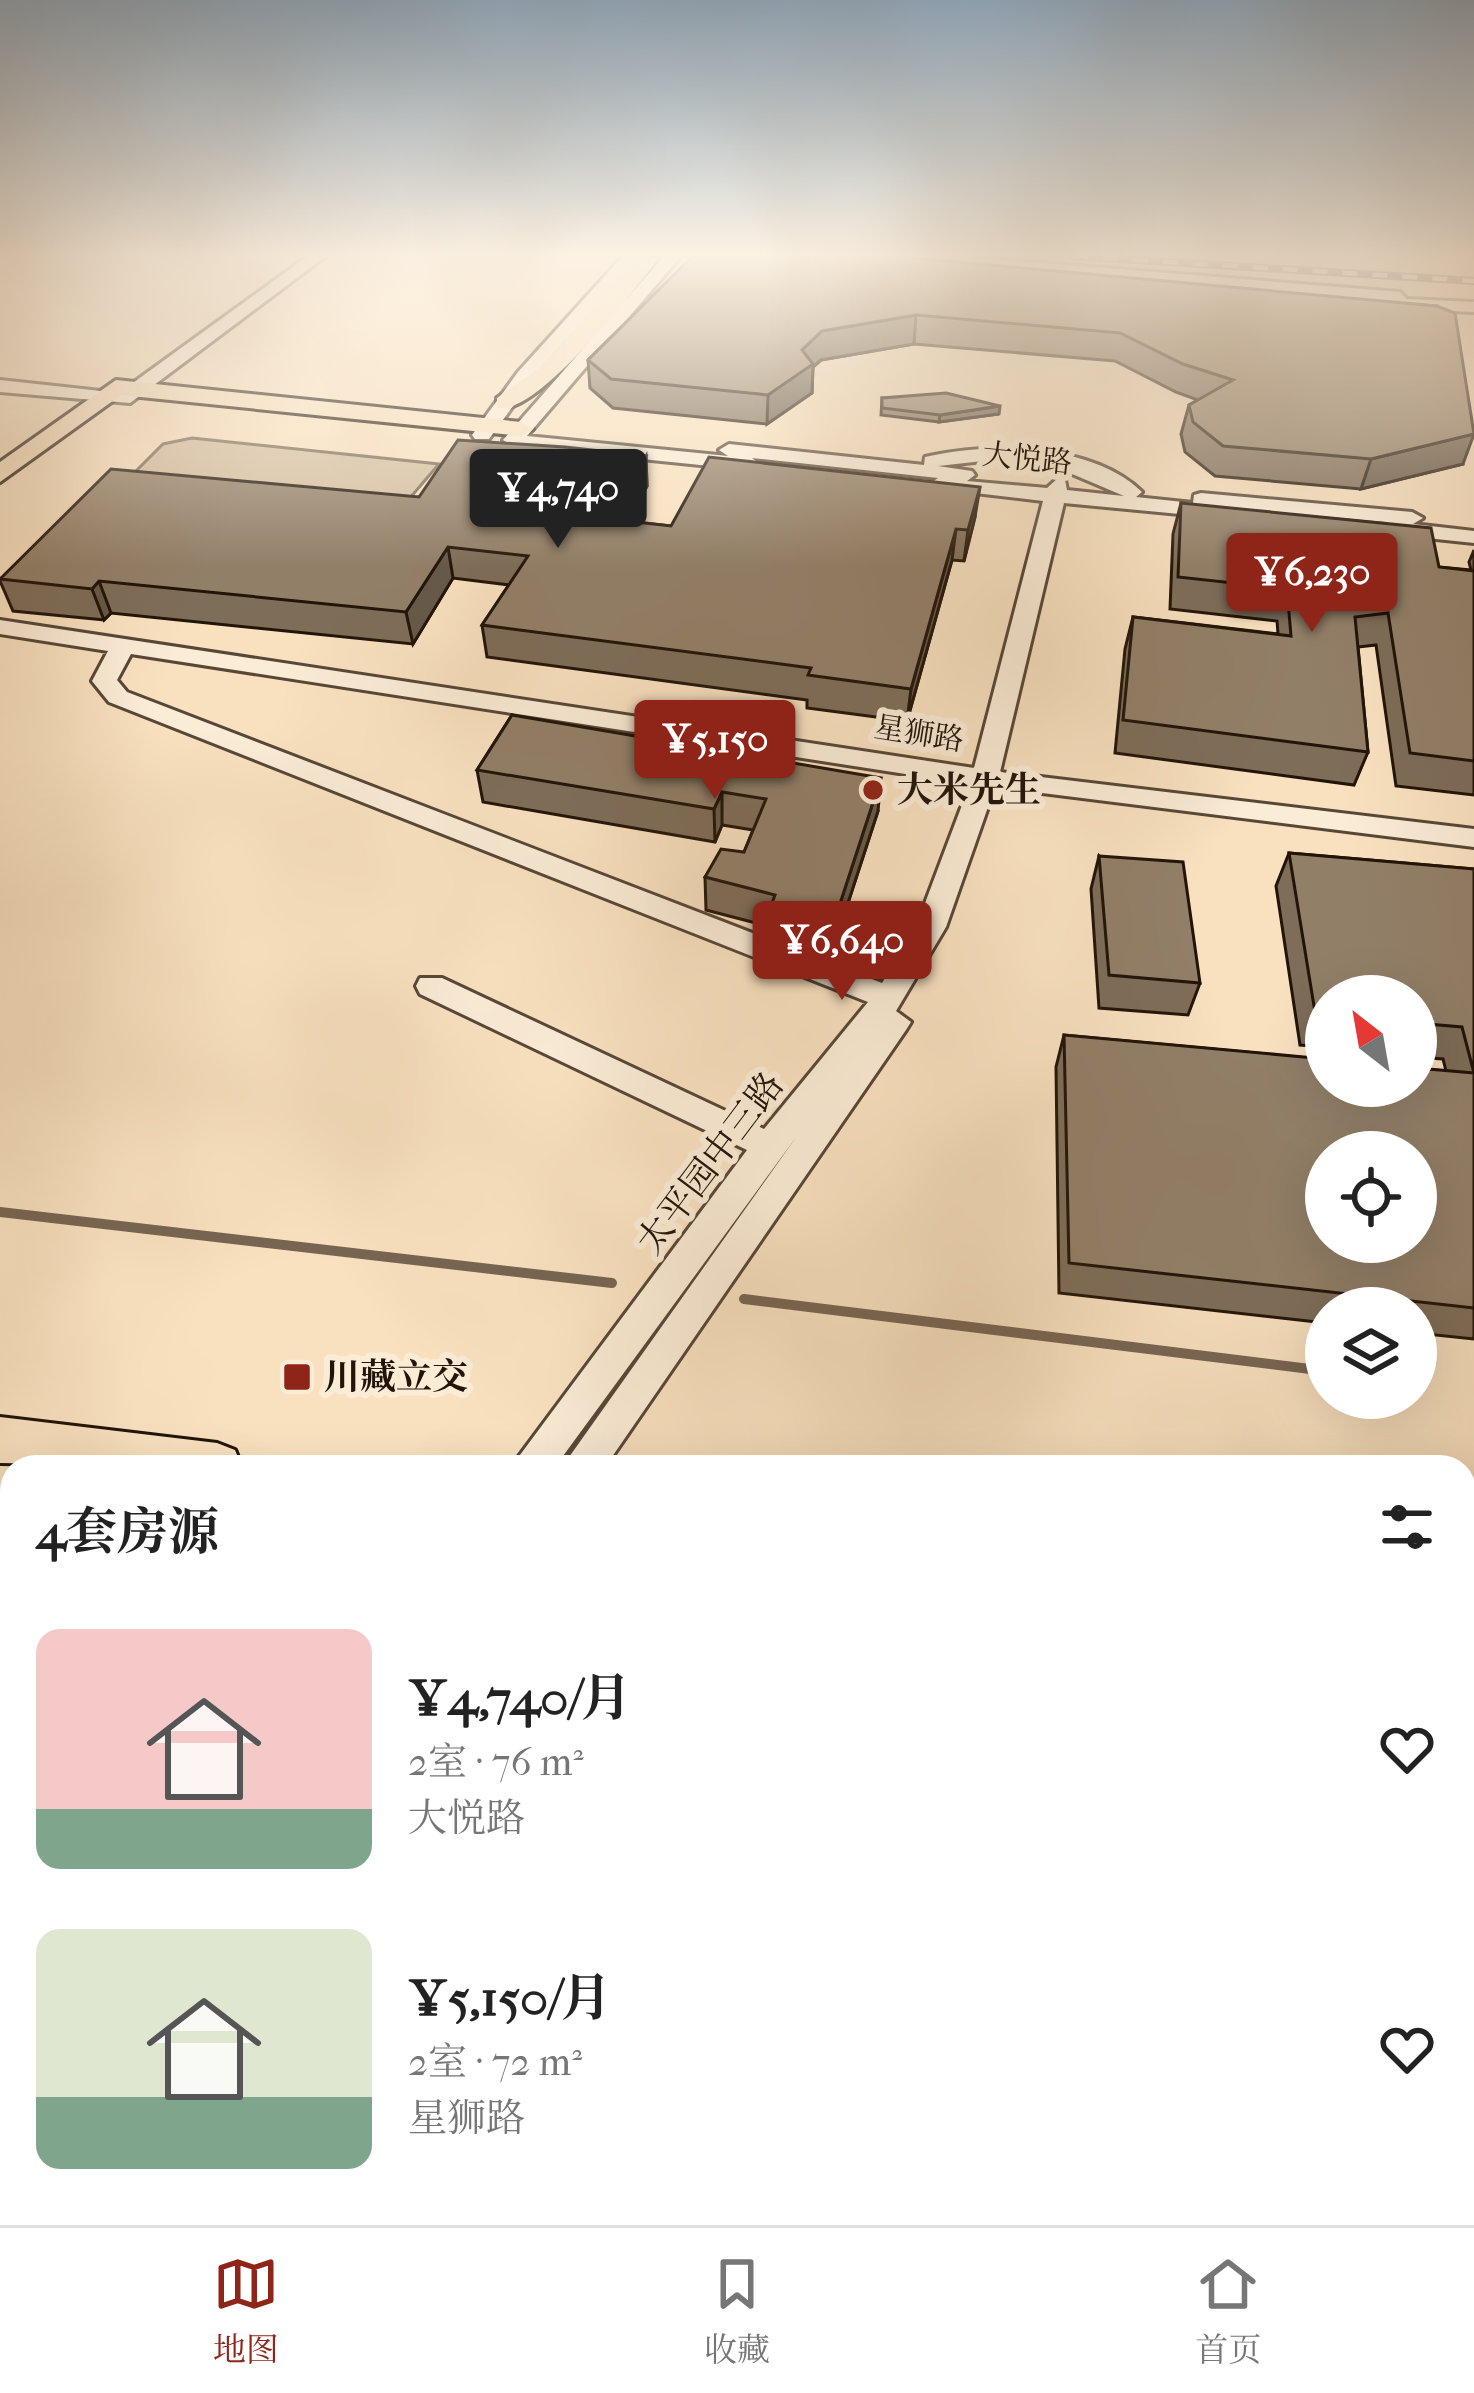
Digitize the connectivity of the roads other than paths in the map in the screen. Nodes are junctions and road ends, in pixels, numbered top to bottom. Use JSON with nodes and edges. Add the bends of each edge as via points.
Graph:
{"nodes":[{"id":1,"x":162,"y":360,"type":"edge"},
{"id":2,"x":168,"y":360,"type":"edge"},
{"id":3,"x":550,"y":360,"type":"edge"},
{"id":4,"x":559,"y":360,"type":"edge"},
{"id":5,"x":575,"y":360,"type":"edge"},
{"id":6,"x":547,"y":373,"type":"junction"},
{"id":7,"x":0,"y":376,"type":"edge"},
{"id":8,"x":0,"y":386,"type":"edge"},
{"id":9,"x":120,"y":393,"type":"junction"},
{"id":10,"x":506,"y":403,"type":"junction"},
{"id":11,"x":524,"y":425,"type":"junction"},
{"id":12,"x":485,"y":430,"type":"junction"},
{"id":13,"x":902,"y":468,"type":"junction"},
{"id":14,"x":0,"y":474,"type":"edge"},
{"id":15,"x":1065,"y":491,"type":"junction"},
{"id":16,"x":1132,"y":492,"type":"junction"},
{"id":17,"x":0,"y":494,"type":"edge"},
{"id":18,"x":1474,"y":524,"type":"edge"},
{"id":19,"x":1474,"y":537,"type":"edge"},
{"id":20,"x":0,"y":627,"type":"edge"},
{"id":21,"x":123,"y":646,"type":"junction"},
{"id":22,"x":994,"y":779,"type":"junction"},
{"id":23,"x":1474,"y":838,"type":"edge"},
{"id":24,"x":431,"y":986,"type":"dead end"},
{"id":25,"x":889,"y":998,"type":"junction"},
{"id":26,"x":769,"y":1146,"type":"junction"},
{"id":27,"x":0,"y":1439,"type":"edge"},
{"id":28,"x":125,"y":1455,"type":"edge"},
{"id":29,"x":540,"y":1455,"type":"edge"},
{"id":30,"x":590,"y":1455,"type":"edge"}],
"edges":[{"from":1,"to":9,"type":"street"},
{"from":2,"to":9,"type":"street"},
{"from":3,"to":10,"type":"street"},
{"from":4,"to":6,"type":"main road"},
{"from":5,"to":11,"type":"street"},
{"from":6,"to":10,"type":"main road"},
{"from":6,"to":11,"type":"main road"},
{"from":7,"to":9,"type":"street"},
{"from":8,"to":9,"type":"street","name":"大悦路"},
{"from":9,"to":12,"type":"main road","name":"大悦路"},
{"from":9,"to":14,"type":"main road"},
{"from":9,"to":17,"type":"main road"},
{"from":10,"to":12,"type":"street"},
{"from":11,"to":12,"type":"main road","name":"大悦路"},
{"from":11,"to":13,"type":"street"},
{"from":11,"to":15,"type":"street","name":"大悦路"},
{"from":13,"to":15,"type":"street"},
{"from":13,"to":16,"type":"street","via":[[979,455],[1024,457],[1072,464]]},
{"from":15,"to":16,"type":"street"},
{"from":15,"to":19,"type":"street","name":"大悦路"},
{"from":15,"to":22,"type":"street","name":"太平园中三路"},
{"from":16,"to":18,"type":"street"},
{"from":20,"to":21,"type":"street","name":"星狮路"},
{"from":21,"to":22,"type":"street","name":"星狮路"},
{"from":21,"to":25,"type":"street","via":[[104,682],[118,697]]},
{"from":22,"to":23,"type":"street","name":"星狮路"},
{"from":22,"to":25,"type":"street","name":"太平园中三路","via":[[931,927]]},
{"from":22,"to":30,"type":"street","name":"太平园中三路","via":[[947,937],[916,994]]},
{"from":24,"to":26,"type":"street"},
{"from":25,"to":26,"type":"street","name":"太平园中三路"},
{"from":26,"to":29,"type":"street","name":"太平园中三路"},
{"from":27,"to":28,"type":"main road"}]}
